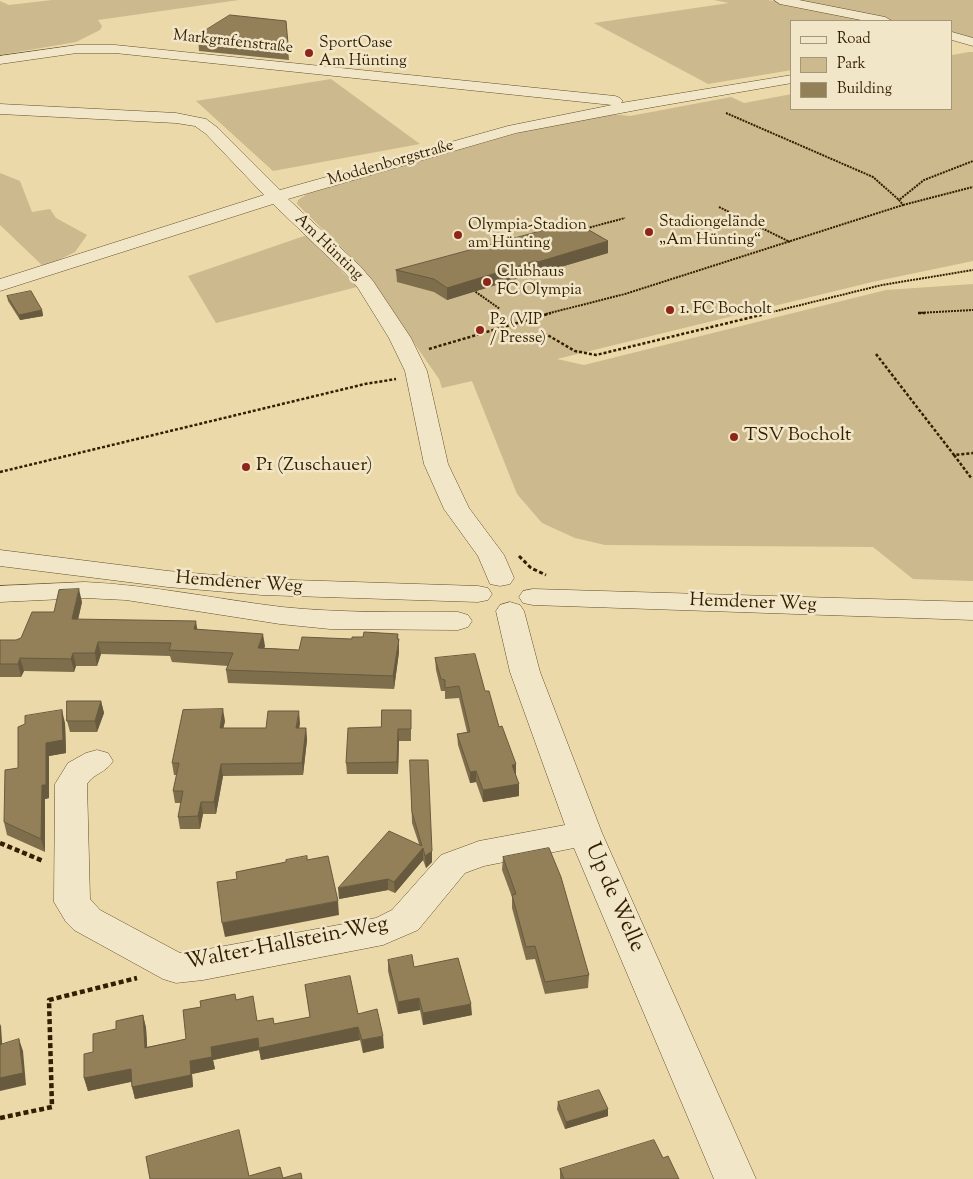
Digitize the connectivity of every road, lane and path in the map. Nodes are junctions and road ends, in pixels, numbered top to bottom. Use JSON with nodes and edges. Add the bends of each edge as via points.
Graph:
{"nodes":[{"id":1,"x":780,"y":0,"type":"edge"},
{"id":2,"x":880,"y":20,"type":"edge"},
{"id":3,"x":953,"y":36,"type":"edge"},
{"id":4,"x":973,"y":44,"type":"edge"},
{"id":5,"x":953,"y":49,"type":"edge"},
{"id":6,"x":0,"y":60,"type":"edge"},
{"id":7,"x":790,"y":79,"type":"edge"},
{"id":8,"x":642,"y":104,"type":"junction"},
{"id":9,"x":0,"y":109,"type":"edge"},
{"id":10,"x":726,"y":113,"type":"dead end"},
{"id":11,"x":973,"y":161,"type":"edge"},
{"id":12,"x":973,"y":187,"type":"edge"},
{"id":13,"x":276,"y":197,"type":"junction"},
{"id":14,"x":898,"y":200,"type":"junction"},
{"id":15,"x":903,"y":205,"type":"junction"},
{"id":16,"x":719,"y":207,"type":"dead end"},
{"id":17,"x":625,"y":218,"type":"dead end"},
{"id":18,"x":578,"y":231,"type":"edge"},
{"id":19,"x":790,"y":242,"type":"junction"},
{"id":20,"x":973,"y":270,"type":"edge"},
{"id":21,"x":0,"y":285,"type":"edge"},
{"id":22,"x":472,"y":289,"type":"edge"},
{"id":23,"x":500,"y":309,"type":"dead end"},
{"id":24,"x":973,"y":310,"type":"edge"},
{"id":25,"x":918,"y":313,"type":"dead end"},
{"id":26,"x":544,"y":333,"type":"dead end"},
{"id":27,"x":876,"y":354,"type":"dead end"},
{"id":28,"x":409,"y":355,"type":"junction"},
{"id":29,"x":418,"y":378,"type":"junction"},
{"id":30,"x":973,"y":453,"type":"edge"},
{"id":31,"x":954,"y":454,"type":"junction"},
{"id":32,"x":0,"y":472,"type":"edge"},
{"id":33,"x":972,"y":479,"type":"edge"},
{"id":34,"x":514,"y":548,"type":"dead end"},
{"id":35,"x":0,"y":558,"type":"edge"},
{"id":36,"x":553,"y":577,"type":"dead end"},
{"id":37,"x":0,"y":594,"type":"edge"},
{"id":38,"x":514,"y":595,"type":"junction"},
{"id":39,"x":973,"y":611,"type":"edge"},
{"id":40,"x":458,"y":621,"type":"dead end"},
{"id":41,"x":97,"y":761,"type":"dead end"},
{"id":42,"x":585,"y":833,"type":"junction"},
{"id":43,"x":0,"y":843,"type":"edge"},
{"id":44,"x":72,"y":872,"type":"junction"},
{"id":45,"x":176,"y":968,"type":"junction"},
{"id":46,"x":0,"y":1118,"type":"edge"},
{"id":47,"x":736,"y":1179,"type":"edge"}],
"edges":[{"from":1,"to":2,"type":"street"},
{"from":3,"to":4,"type":"street"},
{"from":4,"to":5,"type":"street"},
{"from":6,"to":8,"type":"street","name":"Markgrafenstraße","via":[[70,50],[115,49]]},
{"from":7,"to":8,"type":"street","name":"Moddenborgstraße"},
{"from":8,"to":13,"type":"street","name":"Moddenborgstraße","via":[[514,129]]},
{"from":9,"to":13,"type":"street","name":"Am Hünting","via":[[200,122]]},
{"from":10,"to":14,"type":"path","via":[[874,177]]},
{"from":11,"to":14,"type":"path","via":[[924,180]]},
{"from":12,"to":15,"type":"path"},
{"from":13,"to":21,"type":"street","name":"Moddenborgstraße"},
{"from":13,"to":28,"type":"street","name":"Am Hünting","via":[[366,285]]},
{"from":14,"to":15,"type":"path"},
{"from":15,"to":19,"type":"path"},
{"from":16,"to":19,"type":"path"},
{"from":17,"to":18,"type":"path"},
{"from":19,"to":28,"type":"path","via":[[625,294]]},
{"from":20,"to":26,"type":"path","via":[[874,286],[596,355],[571,351]]},
{"from":22,"to":23,"type":"path"},
{"from":24,"to":25,"type":"path"},
{"from":27,"to":31,"type":"path"},
{"from":28,"to":29,"type":"street","name":"Am Hünting"},
{"from":29,"to":32,"type":"path","via":[[365,384]]},
{"from":29,"to":38,"type":"street","name":"Am Hünting","via":[[436,464],[458,509],[491,555]]},
{"from":30,"to":31,"type":"path"},
{"from":31,"to":33,"type":"path"},
{"from":34,"to":36,"type":"path","via":[[525,564],[539,574]]},
{"from":35,"to":38,"type":"street","name":"Hemdener Weg","via":[[262,587],[478,594],[483,586]]},
{"from":37,"to":40,"type":"street","name":"Hemdener Weg","via":[[85,590],[126,592],[330,620]]},
{"from":38,"to":39,"type":"street","name":"Hemdener Weg"},
{"from":38,"to":42,"type":"street","name":"Up de Welle","via":[[526,672]]},
{"from":41,"to":44,"type":"street","name":"Walter-Hallstein-Weg","via":[[79,771],[71,784]]},
{"from":42,"to":45,"type":"street","name":"Walter-Hallstein-Weg","via":[[479,854],[453,864],[405,920],[383,931]]},
{"from":42,"to":47,"type":"street","name":"Up de Welle"},
{"from":43,"to":44,"type":"path"},
{"from":44,"to":45,"type":"street","name":"Walter-Hallstein-Weg","via":[[72,902],[87,920]]},
{"from":45,"to":46,"type":"path","via":[[49,1000],[52,1107]]}]}
